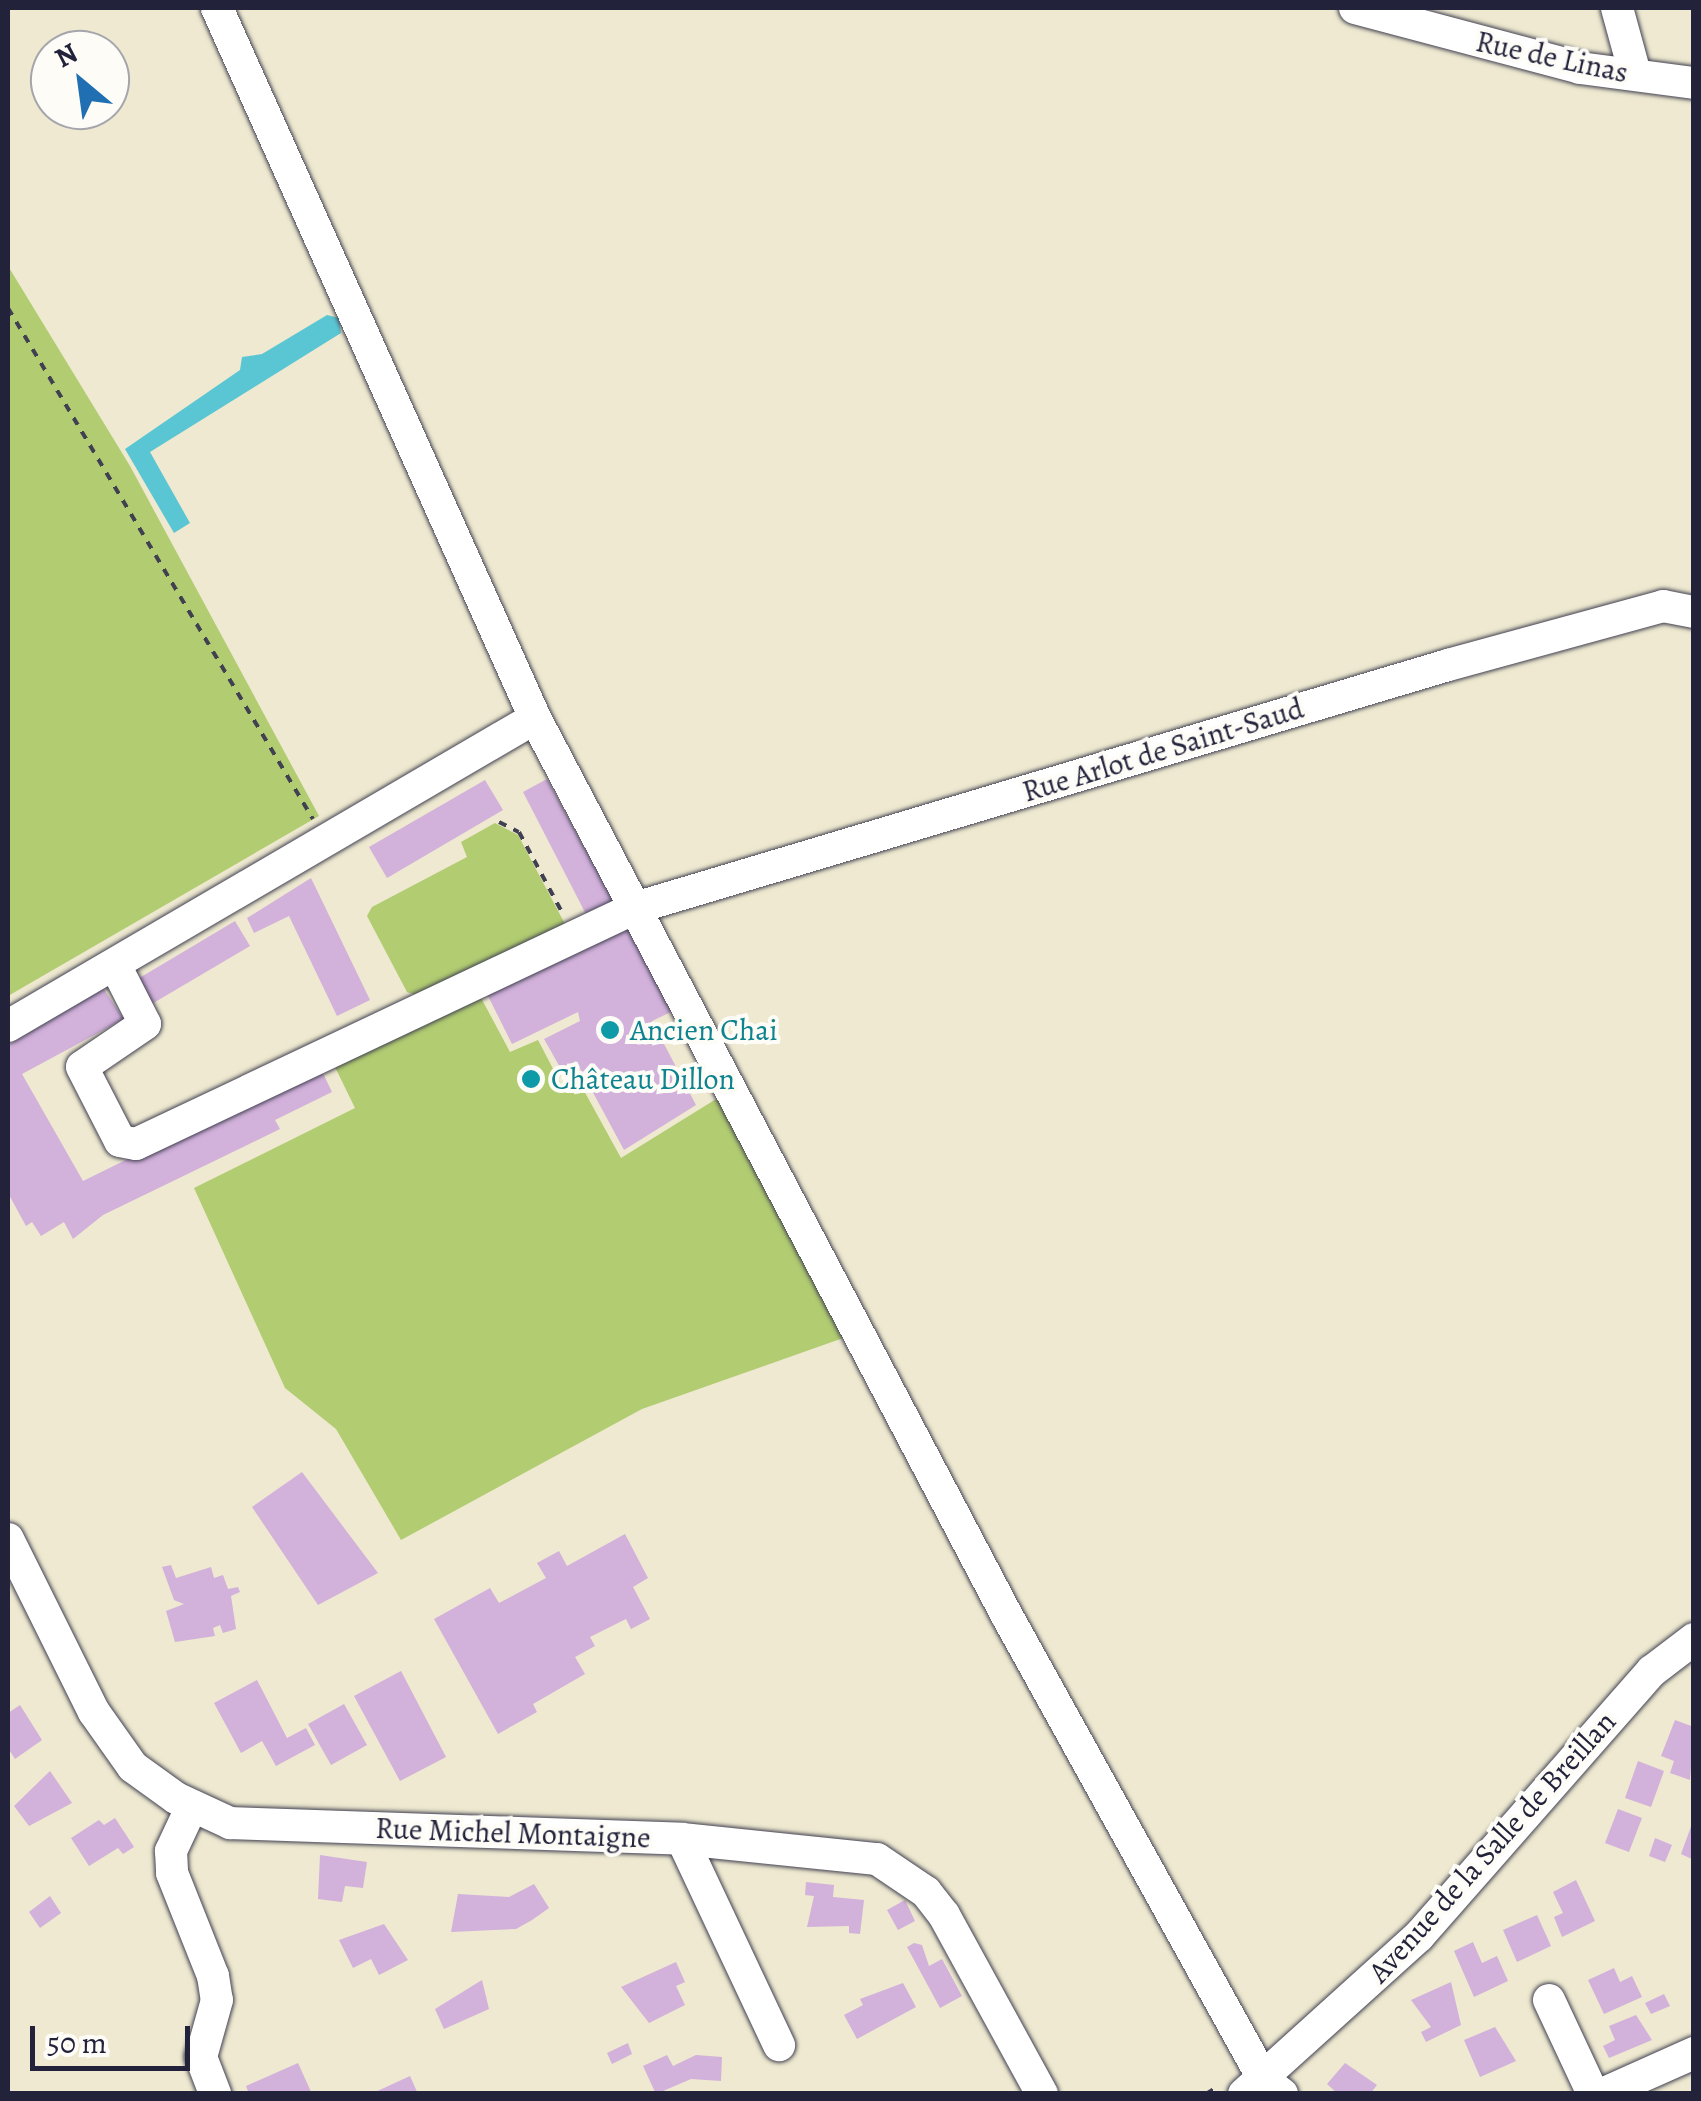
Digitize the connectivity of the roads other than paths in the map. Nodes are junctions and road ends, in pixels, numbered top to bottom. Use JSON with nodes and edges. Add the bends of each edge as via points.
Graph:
{"nodes":[{"id":1,"x":217,"y":8,"type":"edge"},
{"id":2,"x":1355,"y":8,"type":"edge"},
{"id":3,"x":1617,"y":8,"type":"edge"},
{"id":4,"x":1634,"y":74,"type":"junction"},
{"id":5,"x":1694,"y":83,"type":"edge"},
{"id":6,"x":1694,"y":612,"type":"edge"},
{"id":7,"x":535,"y":718,"type":"junction"},
{"id":8,"x":636,"y":908,"type":"junction"},
{"id":9,"x":115,"y":965,"type":"junction"},
{"id":10,"x":8,"y":1026,"type":"edge"},
{"id":11,"x":8,"y":1539,"type":"edge"},
{"id":12,"x":1694,"y":1639,"type":"edge"},
{"id":13,"x":192,"y":1806,"type":"junction"},
{"id":14,"x":682,"y":1839,"type":"junction"},
{"id":15,"x":1550,"y":2000,"type":"dead end"},
{"id":16,"x":779,"y":2046,"type":"dead end"},
{"id":17,"x":1694,"y":2053,"type":"edge"},
{"id":18,"x":1263,"y":2089,"type":"edge"},
{"id":19,"x":214,"y":2094,"type":"edge"},
{"id":20,"x":1042,"y":2094,"type":"edge"},
{"id":21,"x":1593,"y":2094,"type":"edge"},
{"id":22,"x":1602,"y":2094,"type":"edge"}],
"edges":[{"from":1,"to":7,"type":"street"},
{"from":2,"to":4,"type":"street","name":"Rue de Linas","via":[[1580,68]]},
{"from":3,"to":4,"type":"street"},
{"from":4,"to":5,"type":"street","name":"Rue de Linas"},
{"from":6,"to":8,"type":"street","name":"Rue Arlot de Saint-Saud","via":[[1663,606],[1466,660]]},
{"from":7,"to":8,"type":"street"},
{"from":7,"to":9,"type":"street"},
{"from":8,"to":9,"type":"street","name":"Rue Arlot de Saint-Saud","via":[[129,1145],[120,1141],[82,1067],[146,1024]]},
{"from":8,"to":18,"type":"street"},
{"from":9,"to":10,"type":"street"},
{"from":11,"to":13,"type":"street","name":"Rue Michel Montaigne","via":[[94,1712],[134,1767]]},
{"from":12,"to":18,"type":"street","name":"Avenue de la Salle de Breillan","via":[[1652,1671],[1419,1936]]},
{"from":13,"to":14,"type":"street","name":"Rue Michel Montaigne","via":[[230,1823]]},
{"from":13,"to":19,"type":"street","via":[[171,1851],[172,1873],[218,2000],[202,2057]]},
{"from":14,"to":16,"type":"street"},
{"from":14,"to":20,"type":"street","name":"Rue Michel Montaigne","via":[[877,1859],[905,1876],[944,1915]]},
{"from":15,"to":21,"type":"street"},
{"from":17,"to":22,"type":"street"}]}
